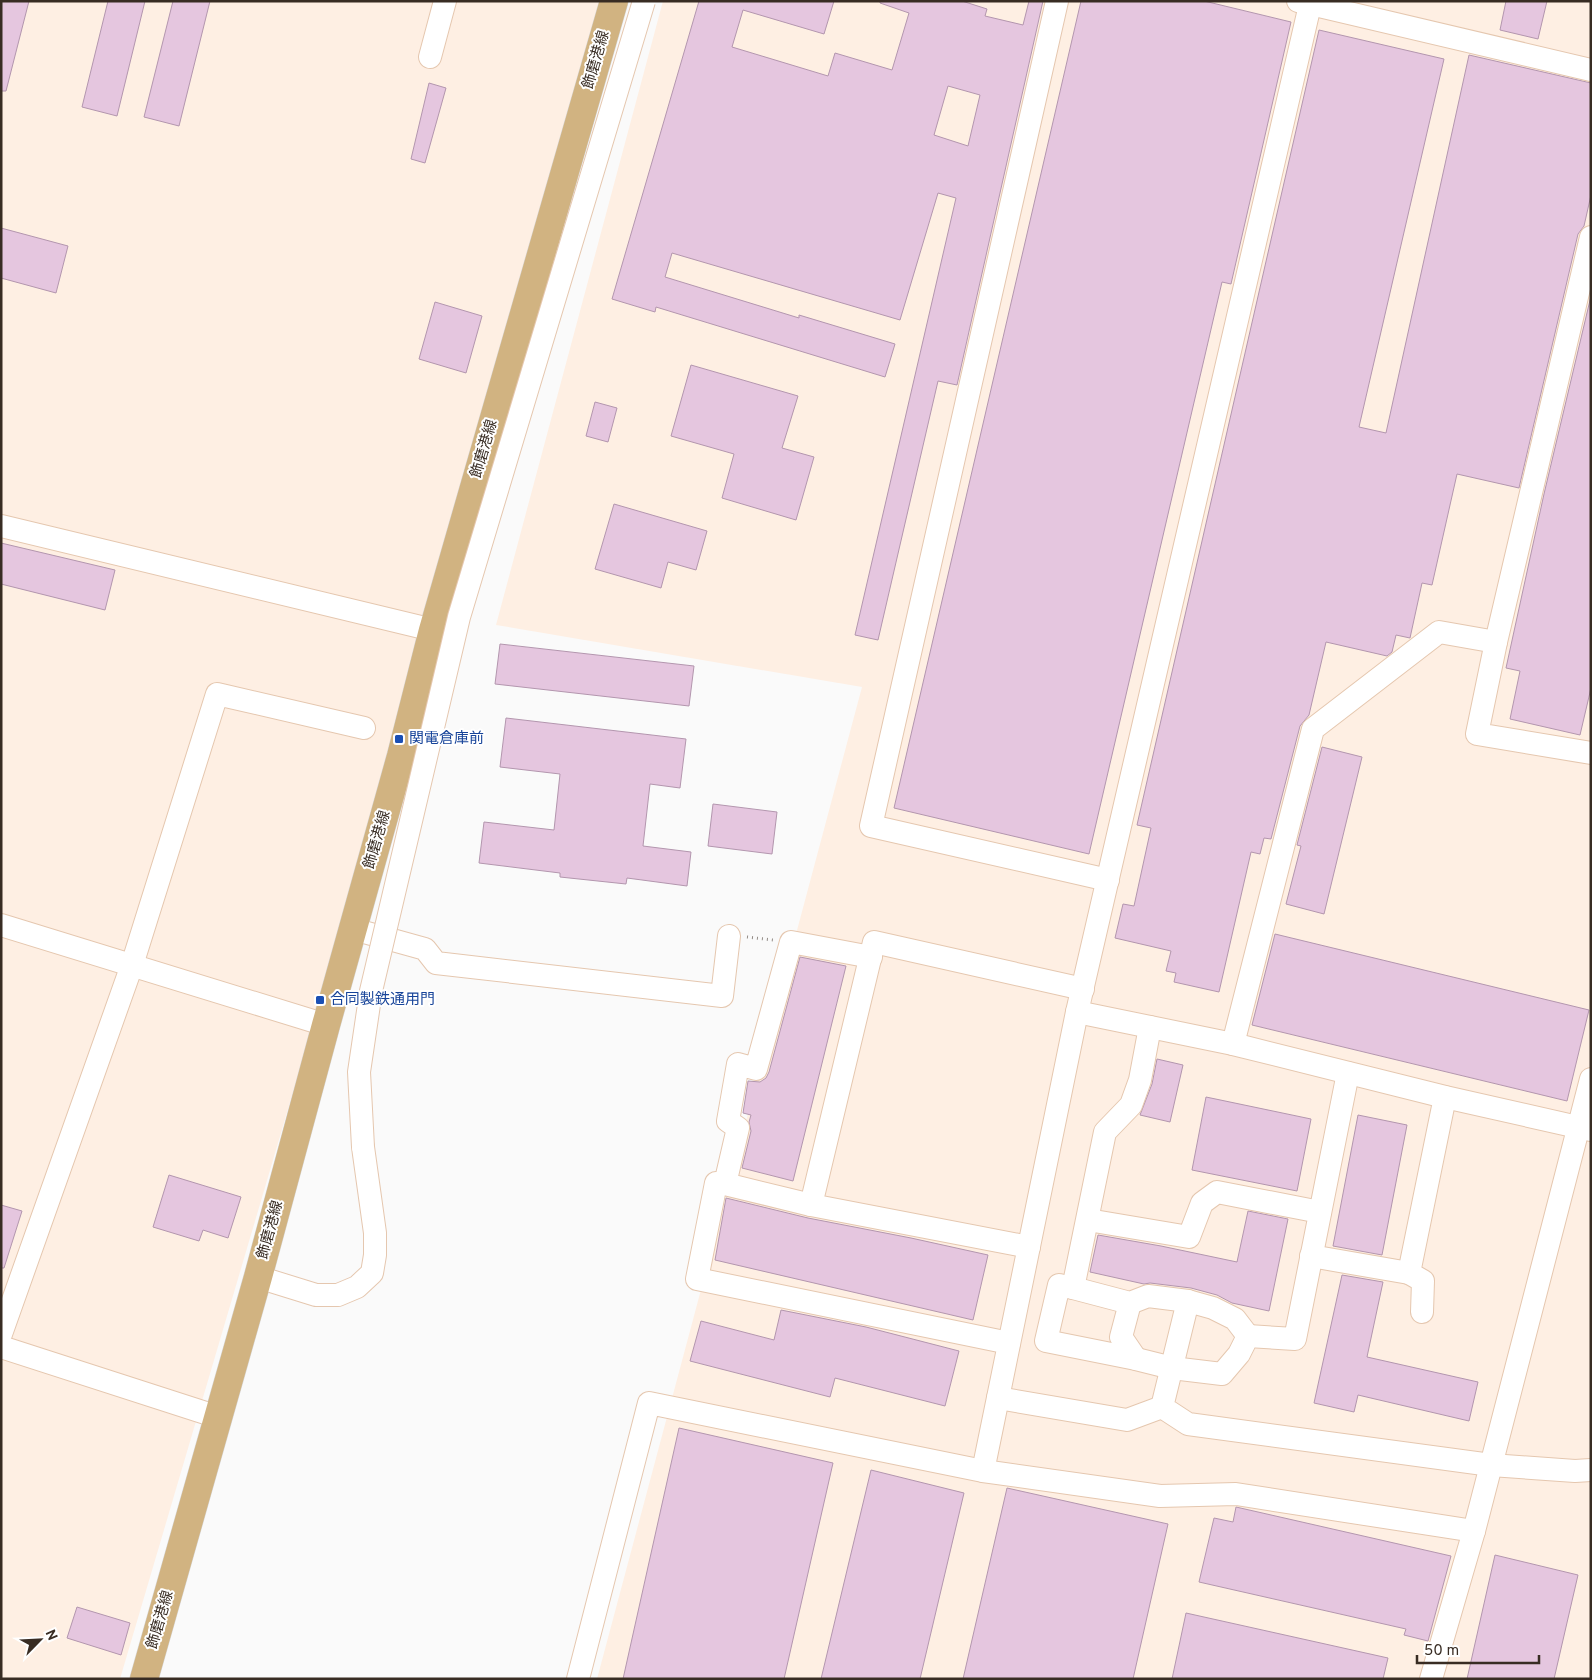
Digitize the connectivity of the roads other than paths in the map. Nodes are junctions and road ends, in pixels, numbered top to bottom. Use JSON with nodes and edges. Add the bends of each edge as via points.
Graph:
{"nodes":[{"id":1,"x":445,"y":1,"type":"edge"},
{"id":2,"x":614,"y":1,"type":"edge"},
{"id":3,"x":644,"y":1,"type":"edge"},
{"id":4,"x":1057,"y":1,"type":"edge"},
{"id":5,"x":1304,"y":3,"type":"edge"},
{"id":6,"x":430,"y":57,"type":"dead end"},
{"id":7,"x":1591,"y":70,"type":"edge"},
{"id":8,"x":1591,"y":237,"type":"edge"},
{"id":9,"x":1,"y":526,"type":"edge"},
{"id":10,"x":434,"y":630,"type":"junction"},
{"id":11,"x":1496,"y":642,"type":"junction"},
{"id":12,"x":364,"y":728,"type":"dead end"},
{"id":13,"x":1591,"y":753,"type":"edge"},
{"id":14,"x":1108,"y":880,"type":"junction"},
{"id":15,"x":1,"y":925,"type":"edge"},
{"id":16,"x":353,"y":929,"type":"junction"},
{"id":17,"x":738,"y":937,"type":"road end"},
{"id":18,"x":871,"y":957,"type":"junction"},
{"id":19,"x":132,"y":965,"type":"junction"},
{"id":20,"x":1082,"y":989,"type":"junction"},
{"id":21,"x":1077,"y":1012,"type":"junction"},
{"id":22,"x":326,"y":1025,"type":"junction"},
{"id":23,"x":1150,"y":1027,"type":"junction"},
{"id":24,"x":1233,"y":1044,"type":"junction"},
{"id":25,"x":1348,"y":1072,"type":"junction"},
{"id":26,"x":1591,"y":1079,"type":"edge"},
{"id":27,"x":1445,"y":1097,"type":"junction"},
{"id":28,"x":1585,"y":1129,"type":"edge"},
{"id":29,"x":725,"y":1184,"type":"junction"},
{"id":30,"x":811,"y":1205,"type":"junction"},
{"id":31,"x":1320,"y":1212,"type":"junction"},
{"id":32,"x":1088,"y":1220,"type":"junction"},
{"id":33,"x":1029,"y":1247,"type":"junction"},
{"id":34,"x":1312,"y":1256,"type":"junction"},
{"id":35,"x":1409,"y":1274,"type":"junction"},
{"id":36,"x":258,"y":1277,"type":"junction"},
{"id":37,"x":1074,"y":1288,"type":"junction"},
{"id":38,"x":1188,"y":1301,"type":"junction"},
{"id":39,"x":1130,"y":1303,"type":"junction"},
{"id":40,"x":1422,"y":1312,"type":"dead end"},
{"id":41,"x":1,"y":1334,"type":"edge"},
{"id":42,"x":1248,"y":1336,"type":"junction"},
{"id":43,"x":1009,"y":1343,"type":"junction"},
{"id":44,"x":1,"y":1347,"type":"edge"},
{"id":45,"x":1136,"y":1359,"type":"junction"},
{"id":46,"x":1172,"y":1368,"type":"junction"},
{"id":47,"x":998,"y":1398,"type":"junction"},
{"id":48,"x":1162,"y":1407,"type":"junction"},
{"id":49,"x":218,"y":1417,"type":"junction"},
{"id":50,"x":1491,"y":1465,"type":"junction"},
{"id":51,"x":983,"y":1470,"type":"junction"},
{"id":52,"x":1591,"y":1470,"type":"edge"},
{"id":53,"x":1474,"y":1532,"type":"junction"},
{"id":54,"x":144,"y":1679,"type":"edge"},
{"id":55,"x":578,"y":1679,"type":"edge"},
{"id":56,"x":1431,"y":1679,"type":"edge"}],
"edges":[{"from":1,"to":6,"type":"street"},
{"from":2,"to":10,"type":"main road","name":"飾磨港線"},
{"from":3,"to":36,"type":"street","bridge":true,"via":[[459,617],[370,991],[359,1072],[363,1147],[375,1233],[372,1273],[357,1287],[338,1296],[316,1296]]},
{"from":4,"to":14,"type":"street","via":[[871,826]]},
{"from":5,"to":7,"type":"street"},
{"from":5,"to":14,"type":"street"},
{"from":8,"to":11,"type":"street"},
{"from":9,"to":10,"type":"street"},
{"from":10,"to":16,"type":"main road","name":"飾磨港線"},
{"from":11,"to":13,"type":"street","via":[[1477,734]]},
{"from":11,"to":24,"type":"street","via":[[1439,632],[1313,729]]},
{"from":12,"to":19,"type":"street","via":[[217,694]]},
{"from":14,"to":20,"type":"street"},
{"from":15,"to":19,"type":"street"},
{"from":16,"to":17,"type":"street","via":[[425,949],[436,963],[722,996]]},
{"from":16,"to":22,"type":"main road","name":"飾磨港線"},
{"from":18,"to":20,"type":"street","via":[[874,942]]},
{"from":18,"to":29,"type":"street","via":[[791,942],[756,1069],[738,1064],[728,1121],[738,1128]]},
{"from":18,"to":30,"type":"street"},
{"from":19,"to":22,"type":"street"},
{"from":19,"to":41,"type":"street"},
{"from":20,"to":21,"type":"street"},
{"from":21,"to":23,"type":"street"},
{"from":21,"to":33,"type":"street"},
{"from":22,"to":36,"type":"main road","name":"飾磨港線"},
{"from":23,"to":24,"type":"street"},
{"from":23,"to":32,"type":"street","via":[[1140,1080],[1131,1105],[1105,1132]]},
{"from":24,"to":25,"type":"street"},
{"from":25,"to":27,"type":"street"},
{"from":25,"to":31,"type":"street"},
{"from":26,"to":28,"type":"street"},
{"from":27,"to":28,"type":"street"},
{"from":27,"to":35,"type":"street"},
{"from":28,"to":50,"type":"street"},
{"from":29,"to":30,"type":"street"},
{"from":29,"to":43,"type":"street","via":[[716,1183],[697,1279]]},
{"from":30,"to":33,"type":"street"},
{"from":31,"to":32,"type":"street","via":[[1217,1192],[1202,1203],[1190,1237]]},
{"from":31,"to":34,"type":"street"},
{"from":32,"to":37,"type":"street"},
{"from":33,"to":43,"type":"street"},
{"from":34,"to":35,"type":"street"},
{"from":34,"to":42,"type":"street","via":[[1295,1339]]},
{"from":35,"to":40,"type":"street","via":[[1423,1281]]},
{"from":36,"to":49,"type":"main road","name":"飾磨港線"},
{"from":37,"to":39,"type":"street"},
{"from":37,"to":45,"type":"street","via":[[1059,1285],[1046,1341]]},
{"from":38,"to":39,"type":"street","via":[[1148,1296]]},
{"from":38,"to":42,"type":"street","via":[[1235,1319]]},
{"from":38,"to":46,"type":"street"},
{"from":39,"to":45,"type":"street","via":[[1121,1337]]},
{"from":42,"to":46,"type":"street","via":[[1239,1354],[1222,1374]]},
{"from":43,"to":47,"type":"street"},
{"from":44,"to":49,"type":"street"},
{"from":45,"to":46,"type":"street"},
{"from":46,"to":48,"type":"street"},
{"from":47,"to":48,"type":"street","via":[[1126,1420]]},
{"from":47,"to":51,"type":"street"},
{"from":48,"to":50,"type":"street","via":[[1188,1424]]},
{"from":49,"to":54,"type":"main road","name":"飾磨港線"},
{"from":50,"to":52,"type":"street"},
{"from":50,"to":53,"type":"street"},
{"from":51,"to":53,"type":"street","via":[[1160,1496],[1236,1494]]},
{"from":51,"to":55,"type":"street","via":[[650,1403]]},
{"from":53,"to":56,"type":"street"}]}
